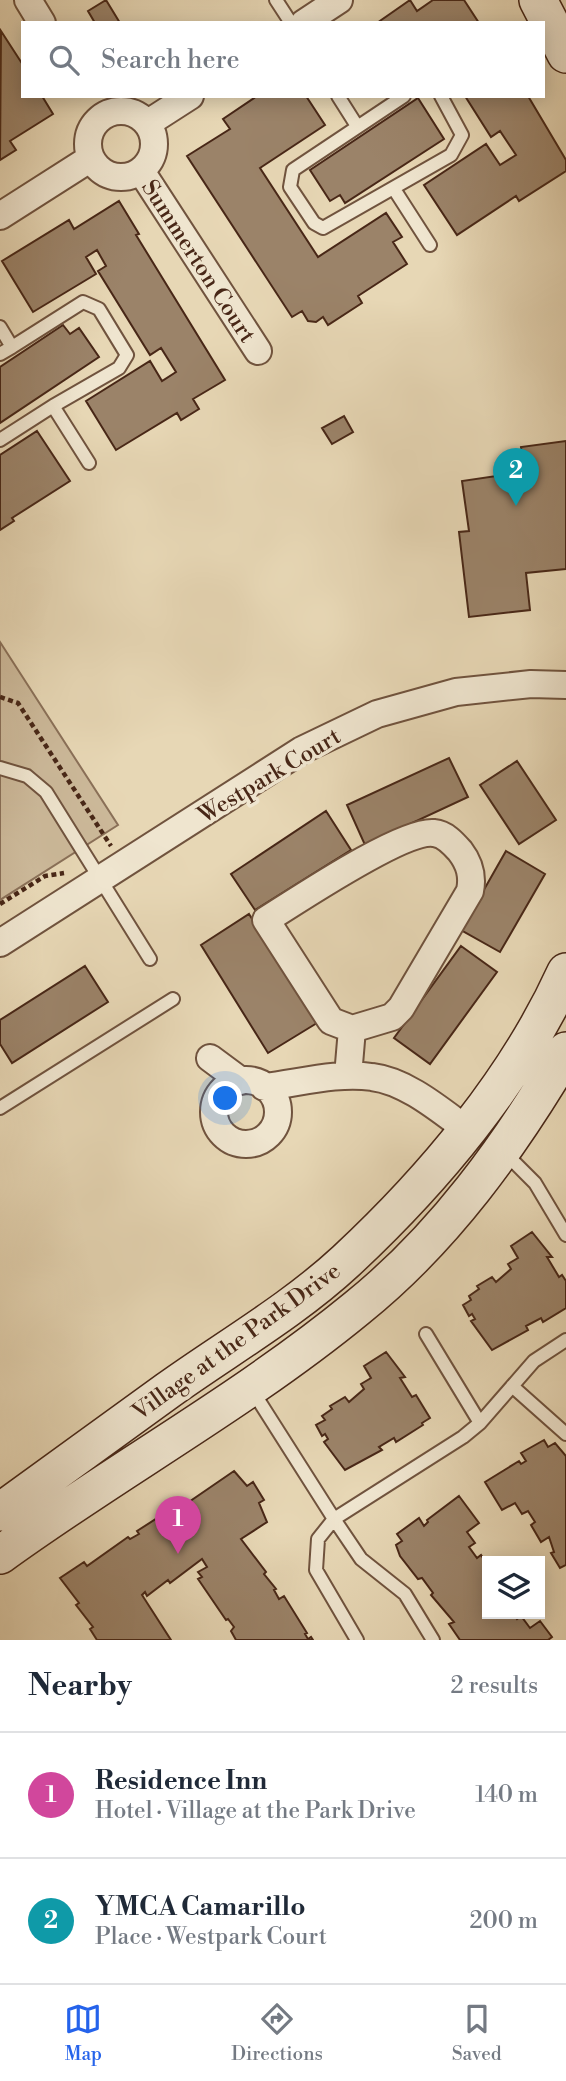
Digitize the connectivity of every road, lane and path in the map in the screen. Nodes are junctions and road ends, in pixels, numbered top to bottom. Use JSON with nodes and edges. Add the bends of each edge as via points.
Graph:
{"nodes":[{"id":1,"x":28,"y":0,"type":"edge"},
{"id":2,"x":276,"y":0,"type":"edge"},
{"id":3,"x":339,"y":0,"type":"edge"},
{"id":4,"x":538,"y":0,"type":"edge"},
{"id":5,"x":41,"y":21,"type":"edge"},
{"id":6,"x":290,"y":21,"type":"edge"},
{"id":7,"x":307,"y":21,"type":"edge"},
{"id":8,"x":566,"y":54,"type":"edge"},
{"id":9,"x":187,"y":98,"type":"edge"},
{"id":10,"x":339,"y":98,"type":"edge"},
{"id":11,"x":401,"y":98,"type":"edge"},
{"id":12,"x":442,"y":98,"type":"edge"},
{"id":13,"x":96,"y":106,"type":"edge"},
{"id":14,"x":148,"y":124,"type":"junction"},
{"id":15,"x":356,"y":126,"type":"junction"},
{"id":16,"x":91,"y":158,"type":"junction"},
{"id":17,"x":141,"y":171,"type":"junction"},
{"id":18,"x":394,"y":189,"type":"junction"},
{"id":19,"x":0,"y":216,"type":"edge"},
{"id":20,"x":430,"y":245,"type":"dead end"},
{"id":21,"x":0,"y":327,"type":"edge"},
{"id":22,"x":6,"y":350,"type":"edge"},
{"id":23,"x":258,"y":351,"type":"dead end"},
{"id":24,"x":53,"y":406,"type":"junction"},
{"id":25,"x":0,"y":440,"type":"edge"},
{"id":26,"x":89,"y":463,"type":"dead end"},
{"id":27,"x":566,"y":685,"type":"edge"},
{"id":28,"x":0,"y":697,"type":"edge"},
{"id":29,"x":0,"y":768,"type":"edge"},
{"id":30,"x":112,"y":846,"type":"dead end"},
{"id":31,"x":72,"y":872,"type":"dead end"},
{"id":32,"x":102,"y":879,"type":"junction"},
{"id":33,"x":0,"y":904,"type":"edge"},
{"id":34,"x":0,"y":943,"type":"edge"},
{"id":35,"x":150,"y":959,"type":"dead end"},
{"id":36,"x":566,"y":972,"type":"edge"},
{"id":37,"x":173,"y":999,"type":"dead end"},
{"id":38,"x":352,"y":1030,"type":"junction"},
{"id":39,"x":566,"y":1051,"type":"edge"},
{"id":40,"x":348,"y":1076,"type":"junction"},
{"id":41,"x":251,"y":1092,"type":"dead end"},
{"id":42,"x":0,"y":1108,"type":"edge"},
{"id":43,"x":466,"y":1129,"type":"junction"},
{"id":44,"x":503,"y":1151,"type":"junction"},
{"id":45,"x":566,"y":1235,"type":"edge"},
{"id":46,"x":426,"y":1335,"type":"dead end"},
{"id":47,"x":566,"y":1340,"type":"edge"},
{"id":48,"x":512,"y":1386,"type":"junction"},
{"id":49,"x":251,"y":1388,"type":"junction"},
{"id":50,"x":480,"y":1423,"type":"junction"},
{"id":51,"x":566,"y":1434,"type":"edge"},
{"id":52,"x":0,"y":1512,"type":"edge"},
{"id":53,"x":334,"y":1519,"type":"junction"},
{"id":54,"x":0,"y":1555,"type":"edge"},
{"id":55,"x":357,"y":1640,"type":"edge"},
{"id":56,"x":433,"y":1640,"type":"edge"}],
"edges":[{"from":1,"to":5,"type":"street"},
{"from":2,"to":6,"type":"lane"},
{"from":3,"to":7,"type":"street"},
{"from":4,"to":8,"type":"street"},
{"from":9,"to":14,"type":"street"},
{"from":10,"to":15,"type":"lane"},
{"from":11,"to":15,"type":"lane"},
{"from":12,"to":18,"type":"lane","via":[[462,135],[452,155]]},
{"from":13,"to":14,"type":"street","via":[[122,110]]},
{"from":13,"to":16,"type":"street","via":[[88,141]]},
{"from":14,"to":17,"type":"street","via":[[153,154]]},
{"from":15,"to":18,"type":"lane","via":[[293,170],[290,187],[314,223],[323,228]]},
{"from":16,"to":17,"type":"street","via":[[108,175],[131,176]]},
{"from":16,"to":19,"type":"street"},
{"from":17,"to":23,"type":"street","name":"Summerton Court"},
{"from":18,"to":20,"type":"lane"},
{"from":21,"to":22,"type":"lane"},
{"from":22,"to":24,"type":"lane","via":[[83,302],[99,309],[127,355],[119,368]]},
{"from":24,"to":25,"type":"lane"},
{"from":24,"to":26,"type":"lane"},
{"from":27,"to":32,"type":"street","name":"Westpark Court","via":[[456,692],[377,714],[302,750]]},
{"from":28,"to":30,"type":"path","via":[[18,703]]},
{"from":29,"to":32,"type":"lane","via":[[27,776],[46,792]]},
{"from":31,"to":33,"type":"path","via":[[45,876]]},
{"from":32,"to":34,"type":"street","name":"Westpark Court"},
{"from":32,"to":35,"type":"lane"},
{"from":36,"to":43,"type":"street","name":"Village at the Park Drive","via":[[529,1039]]},
{"from":37,"to":42,"type":"lane"},
{"from":38,"to":38,"type":"street","via":[[331,1021],[266,920],[353,865],[421,835],[434,833],[450,840],[472,877],[470,891],[401,1008],[392,1017]]},
{"from":38,"to":40,"type":"street"},
{"from":39,"to":44,"type":"street","name":"Village at the Park Drive"},
{"from":40,"to":41,"type":"street"},
{"from":40,"to":43,"type":"street","via":[[374,1077],[413,1093]]},
{"from":43,"to":52,"type":"street","name":"Village at the Park Drive","via":[[404,1203],[345,1262],[237,1346],[169,1389]]},
{"from":44,"to":45,"type":"lane","via":[[534,1183]]},
{"from":44,"to":49,"type":"street","name":"Village at the Park Drive","via":[[466,1199],[368,1298]]},
{"from":46,"to":50,"type":"lane"},
{"from":47,"to":48,"type":"lane","via":[[534,1361]]},
{"from":48,"to":50,"type":"lane"},
{"from":48,"to":51,"type":"lane"},
{"from":49,"to":53,"type":"lane"},
{"from":49,"to":54,"type":"street","name":"Village at the Park Drive"},
{"from":50,"to":53,"type":"lane"},
{"from":53,"to":55,"type":"lane","via":[[318,1539],[316,1570]]},
{"from":53,"to":56,"type":"lane","via":[[361,1559],[405,1594]]}]}
